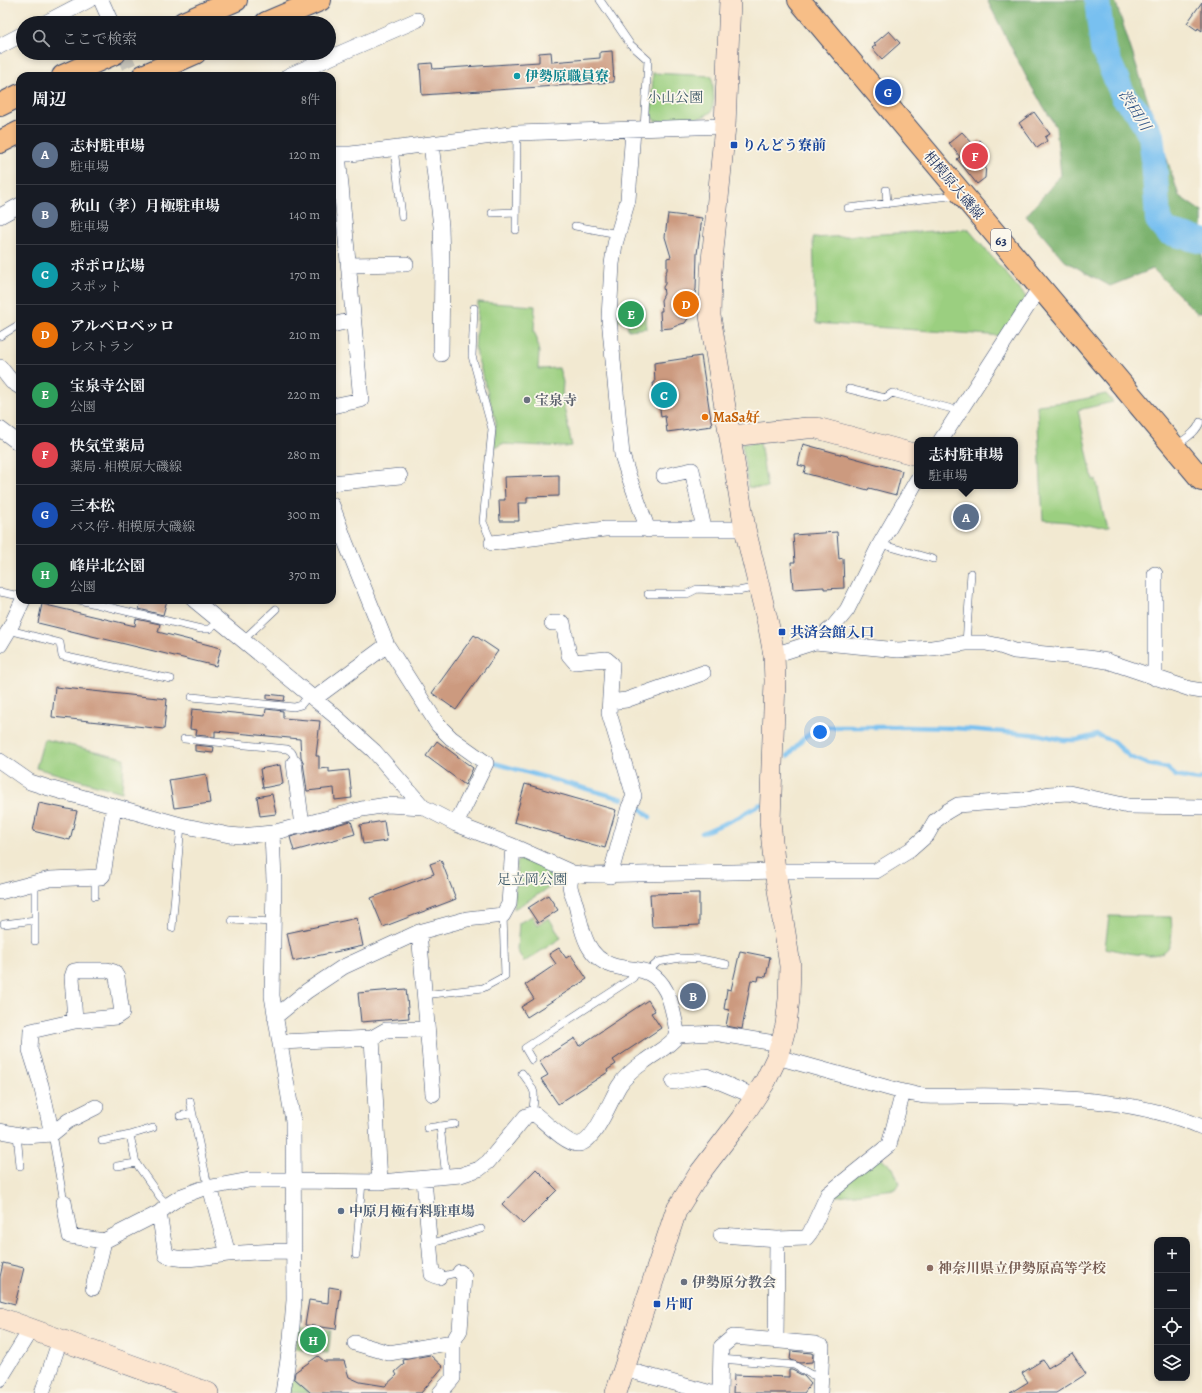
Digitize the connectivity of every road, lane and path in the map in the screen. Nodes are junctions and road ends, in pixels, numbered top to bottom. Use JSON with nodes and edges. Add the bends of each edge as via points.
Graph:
{"nodes":[{"id":1,"x":89,"y":0,"type":"edge"},
{"id":2,"x":101,"y":0,"type":"edge"},
{"id":3,"x":236,"y":0,"type":"edge"},
{"id":4,"x":320,"y":0,"type":"edge"},
{"id":5,"x":600,"y":0,"type":"edge"},
{"id":6,"x":730,"y":0,"type":"edge"},
{"id":7,"x":799,"y":0,"type":"edge"},
{"id":8,"x":58,"y":16,"type":"edge"},
{"id":9,"x":108,"y":16,"type":"edge"},
{"id":10,"x":199,"y":16,"type":"edge"},
{"id":11,"x":282,"y":16,"type":"edge"},
{"id":12,"x":418,"y":20,"type":"dead end"},
{"id":13,"x":16,"y":38,"type":"edge"},
{"id":14,"x":0,"y":46,"type":"edge"},
{"id":15,"x":336,"y":55,"type":"edge"},
{"id":16,"x":99,"y":60,"type":"edge"},
{"id":17,"x":179,"y":60,"type":"edge"},
{"id":18,"x":325,"y":60,"type":"edge"},
{"id":19,"x":72,"y":72,"type":"edge"},
{"id":20,"x":152,"y":72,"type":"edge"},
{"id":21,"x":297,"y":72,"type":"edge"},
{"id":22,"x":16,"y":97,"type":"edge"},
{"id":23,"x":0,"y":105,"type":"edge"},
{"id":24,"x":725,"y":126,"type":"junction"},
{"id":25,"x":639,"y":129,"type":"junction"},
{"id":26,"x":517,"y":133,"type":"junction"},
{"id":27,"x":16,"y":134,"type":"edge"},
{"id":28,"x":0,"y":142,"type":"edge"},
{"id":29,"x":431,"y":144,"type":"junction"},
{"id":30,"x":394,"y":148,"type":"junction"},
{"id":31,"x":336,"y":154,"type":"edge"},
{"id":32,"x":336,"y":162,"type":"edge"},
{"id":33,"x":886,"y":190,"type":"dead end"},
{"id":34,"x":963,"y":195,"type":"junction"},
{"id":35,"x":887,"y":204,"type":"junction"},
{"id":36,"x":16,"y":207,"type":"edge"},
{"id":37,"x":848,"y":208,"type":"dead end"},
{"id":38,"x":515,"y":212,"type":"junction"},
{"id":39,"x":492,"y":213,"type":"dead end"},
{"id":40,"x":0,"y":216,"type":"edge"},
{"id":41,"x":402,"y":217,"type":"dead end"},
{"id":42,"x":575,"y":226,"type":"dead end"},
{"id":43,"x":516,"y":230,"type":"dead end"},
{"id":44,"x":618,"y":234,"type":"junction"},
{"id":45,"x":406,"y":264,"type":"dead end"},
{"id":46,"x":349,"y":265,"type":"junction"},
{"id":47,"x":1040,"y":286,"type":"junction"},
{"id":48,"x":474,"y":308,"type":"dead end"},
{"id":49,"x":353,"y":320,"type":"junction"},
{"id":50,"x":336,"y":324,"type":"edge"},
{"id":51,"x":16,"y":326,"type":"edge"},
{"id":52,"x":0,"y":336,"type":"edge"},
{"id":53,"x":441,"y":354,"type":"dead end"},
{"id":54,"x":0,"y":367,"type":"edge"},
{"id":55,"x":16,"y":384,"type":"edge"},
{"id":56,"x":849,"y":389,"type":"dead end"},
{"id":57,"x":336,"y":405,"type":"edge"},
{"id":58,"x":960,"y":411,"type":"junction"},
{"id":59,"x":1202,"y":426,"type":"edge"},
{"id":60,"x":0,"y":429,"type":"edge"},
{"id":61,"x":730,"y":436,"type":"junction"},
{"id":62,"x":943,"y":437,"type":"edge"},
{"id":63,"x":16,"y":441,"type":"edge"},
{"id":64,"x":1174,"y":447,"type":"junction"},
{"id":65,"x":914,"y":455,"type":"edge"},
{"id":66,"x":400,"y":476,"type":"dead end"},
{"id":67,"x":664,"y":476,"type":"dead end"},
{"id":68,"x":1202,"y":480,"type":"edge"},
{"id":69,"x":336,"y":483,"type":"edge"},
{"id":70,"x":914,"y":485,"type":"edge"},
{"id":71,"x":336,"y":515,"type":"edge"},
{"id":72,"x":704,"y":529,"type":"junction"},
{"id":73,"x":745,"y":529,"type":"junction"},
{"id":74,"x":648,"y":530,"type":"junction"},
{"id":75,"x":492,"y":543,"type":"joint"},
{"id":76,"x":880,"y":544,"type":"junction"},
{"id":77,"x":933,"y":559,"type":"dead end"},
{"id":78,"x":972,"y":573,"type":"dead end"},
{"id":79,"x":1155,"y":574,"type":"dead end"},
{"id":80,"x":760,"y":587,"type":"junction"},
{"id":81,"x":0,"y":592,"type":"edge"},
{"id":82,"x":648,"y":594,"type":"dead end"},
{"id":83,"x":16,"y":595,"type":"edge"},
{"id":84,"x":21,"y":604,"type":"edge"},
{"id":85,"x":96,"y":604,"type":"edge"},
{"id":86,"x":199,"y":604,"type":"edge"},
{"id":87,"x":276,"y":609,"type":"dead end"},
{"id":88,"x":219,"y":621,"type":"junction"},
{"id":89,"x":564,"y":622,"type":"dead end"},
{"id":90,"x":9,"y":630,"type":"junction"},
{"id":91,"x":243,"y":640,"type":"junction"},
{"id":92,"x":815,"y":642,"type":"junction"},
{"id":93,"x":966,"y":644,"type":"junction"},
{"id":94,"x":387,"y":645,"type":"junction"},
{"id":95,"x":0,"y":646,"type":"edge"},
{"id":96,"x":774,"y":655,"type":"junction"},
{"id":97,"x":703,"y":673,"type":"dead end"},
{"id":98,"x":1155,"y":678,"type":"junction"},
{"id":99,"x":171,"y":679,"type":"dead end"},
{"id":100,"x":1202,"y":691,"type":"edge"},
{"id":101,"x":192,"y":697,"type":"dead end"},
{"id":102,"x":312,"y":697,"type":"junction"},
{"id":103,"x":610,"y":702,"type":"junction"},
{"id":104,"x":184,"y":739,"type":"dead end"},
{"id":105,"x":0,"y":761,"type":"edge"},
{"id":106,"x":294,"y":763,"type":"joint"},
{"id":107,"x":114,"y":806,"type":"junction"},
{"id":108,"x":424,"y":807,"type":"junction"},
{"id":109,"x":1202,"y":807,"type":"edge"},
{"id":110,"x":456,"y":824,"type":"junction"},
{"id":111,"x":181,"y":825,"type":"junction"},
{"id":112,"x":302,"y":826,"type":"junction"},
{"id":113,"x":272,"y":833,"type":"junction"},
{"id":114,"x":513,"y":846,"type":"junction"},
{"id":115,"x":775,"y":871,"type":"junction"},
{"id":116,"x":573,"y":873,"type":"junction"},
{"id":117,"x":610,"y":876,"type":"junction"},
{"id":118,"x":95,"y":877,"type":"junction"},
{"id":119,"x":34,"y":883,"type":"junction"},
{"id":120,"x":0,"y":892,"type":"edge"},
{"id":121,"x":95,"y":896,"type":"dead end"},
{"id":122,"x":503,"y":915,"type":"junction"},
{"id":123,"x":35,"y":920,"type":"junction"},
{"id":124,"x":232,"y":920,"type":"dead end"},
{"id":125,"x":272,"y":922,"type":"junction"},
{"id":126,"x":4,"y":924,"type":"dead end"},
{"id":127,"x":172,"y":928,"type":"dead end"},
{"id":128,"x":419,"y":932,"type":"junction"},
{"id":129,"x":35,"y":941,"type":"dead end"},
{"id":130,"x":726,"y":964,"type":"dead end"},
{"id":131,"x":642,"y":971,"type":"junction"},
{"id":132,"x":424,"y":995,"type":"junction"},
{"id":133,"x":275,"y":1017,"type":"junction"},
{"id":134,"x":75,"y":1021,"type":"dead end"},
{"id":135,"x":426,"y":1029,"type":"junction"},
{"id":136,"x":678,"y":1035,"type":"junction"},
{"id":137,"x":372,"y":1038,"type":"junction"},
{"id":138,"x":280,"y":1042,"type":"junction"},
{"id":139,"x":779,"y":1050,"type":"junction"},
{"id":140,"x":532,"y":1060,"type":"dead end"},
{"id":141,"x":522,"y":1073,"type":"dead end"},
{"id":142,"x":680,"y":1077,"type":"dead end"},
{"id":143,"x":903,"y":1092,"type":"junction"},
{"id":144,"x":433,"y":1094,"type":"dead end"},
{"id":145,"x":756,"y":1097,"type":"junction"},
{"id":146,"x":190,"y":1101,"type":"dead end"},
{"id":147,"x":96,"y":1106,"type":"dead end"},
{"id":148,"x":192,"y":1113,"type":"junction"},
{"id":149,"x":532,"y":1114,"type":"junction"},
{"id":150,"x":180,"y":1116,"type":"dead end"},
{"id":151,"x":454,"y":1124,"type":"dead end"},
{"id":152,"x":440,"y":1126,"type":"junction"},
{"id":153,"x":1202,"y":1127,"type":"edge"},
{"id":154,"x":153,"y":1128,"type":"dead end"},
{"id":155,"x":427,"y":1128,"type":"dead end"},
{"id":156,"x":0,"y":1131,"type":"edge"},
{"id":157,"x":17,"y":1134,"type":"junction"},
{"id":158,"x":52,"y":1134,"type":"junction"},
{"id":159,"x":130,"y":1135,"type":"junction"},
{"id":160,"x":102,"y":1141,"type":"dead end"},
{"id":161,"x":136,"y":1163,"type":"junction"},
{"id":162,"x":20,"y":1166,"type":"dead end"},
{"id":163,"x":117,"y":1166,"type":"dead end"},
{"id":164,"x":446,"y":1177,"type":"junction"},
{"id":165,"x":424,"y":1179,"type":"junction"},
{"id":166,"x":294,"y":1181,"type":"junction"},
{"id":167,"x":362,"y":1182,"type":"junction"},
{"id":168,"x":380,"y":1182,"type":"junction"},
{"id":169,"x":210,"y":1187,"type":"junction"},
{"id":170,"x":64,"y":1202,"type":"joint"},
{"id":171,"x":164,"y":1209,"type":"junction"},
{"id":172,"x":481,"y":1229,"type":"dead end"},
{"id":173,"x":721,"y":1235,"type":"dead end"},
{"id":174,"x":777,"y":1239,"type":"junction"},
{"id":175,"x":104,"y":1241,"type":"junction"},
{"id":176,"x":429,"y":1244,"type":"junction"},
{"id":177,"x":294,"y":1251,"type":"junction"},
{"id":178,"x":228,"y":1254,"type":"junction"},
{"id":179,"x":356,"y":1255,"type":"dead end"},
{"id":180,"x":460,"y":1272,"type":"joint"},
{"id":181,"x":439,"y":1278,"type":"joint"},
{"id":182,"x":93,"y":1288,"type":"dead end"},
{"id":183,"x":0,"y":1318,"type":"edge"},
{"id":184,"x":31,"y":1329,"type":"junction"},
{"id":185,"x":60,"y":1340,"type":"junction"},
{"id":186,"x":776,"y":1340,"type":"junction"},
{"id":187,"x":453,"y":1342,"type":"junction"},
{"id":188,"x":355,"y":1344,"type":"dead end"},
{"id":189,"x":721,"y":1360,"type":"junction"},
{"id":190,"x":624,"y":1369,"type":"junction"},
{"id":191,"x":0,"y":1378,"type":"edge"},
{"id":192,"x":820,"y":1386,"type":"edge"},
{"id":193,"x":42,"y":1393,"type":"edge"},
{"id":194,"x":208,"y":1393,"type":"edge"},
{"id":195,"x":283,"y":1393,"type":"edge"},
{"id":196,"x":440,"y":1393,"type":"edge"},
{"id":197,"x":616,"y":1393,"type":"edge"},
{"id":198,"x":711,"y":1393,"type":"edge"},
{"id":199,"x":720,"y":1393,"type":"edge"}],
"edges":[{"from":1,"to":8,"type":"street"},
{"from":2,"to":9,"type":"street"},
{"from":3,"to":10,"type":"main road"},
{"from":4,"to":11,"type":"main road"},
{"from":5,"to":25,"type":"lane","via":[[630,44],[648,60]]},
{"from":6,"to":24,"type":"street"},
{"from":7,"to":34,"type":"main road","name":"相模原大磯線","number":"63"},
{"from":12,"to":15,"type":"street"},
{"from":13,"to":14,"type":"street"},
{"from":16,"to":19,"type":"main road"},
{"from":17,"to":20,"type":"main road"},
{"from":18,"to":21,"type":"street"},
{"from":22,"to":23,"type":"main road"},
{"from":24,"to":25,"type":"street"},
{"from":24,"to":61,"type":"street","via":[[711,271],[710,316]]},
{"from":25,"to":26,"type":"street"},
{"from":25,"to":44,"type":"street","via":[[628,200]]},
{"from":26,"to":29,"type":"street"},
{"from":26,"to":38,"type":"lane"},
{"from":27,"to":28,"type":"main road"},
{"from":29,"to":30,"type":"street"},
{"from":29,"to":53,"type":"street","via":[[441,226],[435,263]]},
{"from":30,"to":31,"type":"street"},
{"from":30,"to":41,"type":"lane"},
{"from":32,"to":46,"type":"street"},
{"from":33,"to":35,"type":"lane"},
{"from":34,"to":35,"type":"lane"},
{"from":34,"to":47,"type":"main road","name":"相模原大磯線","number":"63"},
{"from":35,"to":37,"type":"lane"},
{"from":36,"to":40,"type":"street"},
{"from":38,"to":39,"type":"lane"},
{"from":38,"to":43,"type":"lane"},
{"from":42,"to":44,"type":"lane"},
{"from":44,"to":74,"type":"street","via":[[612,264],[609,318],[622,448],[628,474]]},
{"from":45,"to":46,"type":"street"},
{"from":46,"to":49,"type":"street"},
{"from":47,"to":58,"type":"street"},
{"from":47,"to":64,"type":"main road","name":"相模原大磯線","number":"63"},
{"from":48,"to":75,"type":"lane","via":[[472,356],[492,429],[484,522]]},
{"from":49,"to":50,"type":"street"},
{"from":49,"to":57,"type":"street","via":[[360,400]]},
{"from":51,"to":52,"type":"lane"},
{"from":54,"to":55,"type":"street"},
{"from":56,"to":58,"type":"lane","via":[[885,398],[892,393]]},
{"from":58,"to":62,"type":"street"},
{"from":59,"to":64,"type":"lane","via":[[1200,422],[1193,432]]},
{"from":60,"to":63,"type":"street"},
{"from":61,"to":65,"type":"street","via":[[817,428]]},
{"from":61,"to":73,"type":"street"},
{"from":64,"to":68,"type":"main road","name":"相模原大磯線","number":"63"},
{"from":66,"to":69,"type":"street"},
{"from":67,"to":72,"type":"street","via":[[692,470]]},
{"from":70,"to":76,"type":"street"},
{"from":71,"to":94,"type":"street"},
{"from":72,"to":73,"type":"street"},
{"from":72,"to":74,"type":"street"},
{"from":73,"to":80,"type":"street"},
{"from":74,"to":75,"type":"street","via":[[605,529]]},
{"from":76,"to":77,"type":"lane"},
{"from":76,"to":92,"type":"street","via":[[847,610]]},
{"from":78,"to":93,"type":"lane"},
{"from":79,"to":98,"type":"street"},
{"from":80,"to":82,"type":"lane","via":[[738,591],[697,589],[687,594]]},
{"from":80,"to":96,"type":"street"},
{"from":81,"to":83,"type":"lane"},
{"from":84,"to":90,"type":"street"},
{"from":85,"to":88,"type":"lane","via":[[201,629],[209,629]]},
{"from":86,"to":88,"type":"street"},
{"from":87,"to":91,"type":"lane"},
{"from":88,"to":91,"type":"street"},
{"from":89,"to":103,"type":"street","via":[[569,655],[575,662],[606,659],[612,664]]},
{"from":90,"to":95,"type":"street"},
{"from":90,"to":99,"type":"lane","via":[[60,643],[62,656]]},
{"from":91,"to":102,"type":"street"},
{"from":92,"to":93,"type":"street","via":[[898,650]]},
{"from":92,"to":96,"type":"street"},
{"from":93,"to":98,"type":"street","via":[[986,644],[1014,651],[1107,661]]},
{"from":94,"to":102,"type":"street"},
{"from":94,"to":110,"type":"street","via":[[438,725],[451,738],[486,763]]},
{"from":96,"to":115,"type":"street","via":[[770,822]]},
{"from":97,"to":103,"type":"street","via":[[679,676],[626,700]]},
{"from":98,"to":100,"type":"street"},
{"from":101,"to":102,"type":"lane","via":[[294,707]]},
{"from":102,"to":108,"type":"street","via":[[374,751]]},
{"from":103,"to":117,"type":"street","via":[[609,713],[634,796]]},
{"from":104,"to":106,"type":"lane","via":[[287,749],[293,755]]},
{"from":105,"to":107,"type":"street","via":[[30,782]]},
{"from":106,"to":112,"type":"street"},
{"from":107,"to":111,"type":"street"},
{"from":107,"to":118,"type":"street","via":[[103,875]]},
{"from":108,"to":110,"type":"street"},
{"from":108,"to":112,"type":"street","via":[[387,805],[362,809]]},
{"from":109,"to":115,"type":"street","via":[[1128,806],[1069,793],[958,805],[935,822],[927,835],[910,850],[876,872]]},
{"from":110,"to":114,"type":"street"},
{"from":111,"to":113,"type":"street","via":[[229,835]]},
{"from":111,"to":127,"type":"lane"},
{"from":112,"to":113,"type":"street"},
{"from":113,"to":125,"type":"street"},
{"from":114,"to":116,"type":"street"},
{"from":114,"to":122,"type":"street","via":[[509,904]]},
{"from":115,"to":117,"type":"street"},
{"from":115,"to":139,"type":"street","via":[[790,966],[788,1013]]},
{"from":116,"to":117,"type":"street"},
{"from":116,"to":131,"type":"street","via":[[570,885],[588,947],[604,963]]},
{"from":118,"to":119,"type":"street","via":[[50,879]]},
{"from":118,"to":121,"type":"lane"},
{"from":119,"to":120,"type":"street"},
{"from":119,"to":123,"type":"lane"},
{"from":122,"to":128,"type":"street","via":[[467,919]]},
{"from":122,"to":132,"type":"lane","via":[[505,976],[483,988]]},
{"from":123,"to":126,"type":"lane"},
{"from":123,"to":129,"type":"lane"},
{"from":124,"to":125,"type":"lane"},
{"from":125,"to":133,"type":"street","via":[[272,996]]},
{"from":128,"to":132,"type":"street"},
{"from":128,"to":133,"type":"street","via":[[343,967]]},
{"from":130,"to":131,"type":"lane","via":[[680,958],[658,962]]},
{"from":131,"to":136,"type":"street","via":[[654,977],[663,986],[669,998]]},
{"from":131,"to":140,"type":"lane","via":[[525,1048]]},
{"from":132,"to":135,"type":"street"},
{"from":133,"to":138,"type":"street"},
{"from":134,"to":158,"type":"street","via":[[31,1031],[30,1050]]},
{"from":135,"to":137,"type":"street","via":[[386,1030]]},
{"from":135,"to":144,"type":"street"},
{"from":136,"to":139,"type":"street","via":[[714,1033]]},
{"from":136,"to":149,"type":"street","via":[[672,1044],[644,1061],[629,1074],[587,1140],[579,1144],[570,1142]]},
{"from":137,"to":138,"type":"street"},
{"from":137,"to":168,"type":"street"},
{"from":138,"to":166,"type":"street","via":[[293,1121]]},
{"from":139,"to":143,"type":"street"},
{"from":139,"to":145,"type":"street"},
{"from":141,"to":149,"type":"lane","via":[[534,1089]]},
{"from":142,"to":145,"type":"street","via":[[706,1076]]},
{"from":143,"to":153,"type":"street","via":[[923,1096],[999,1096],[1127,1105],[1158,1112]]},
{"from":143,"to":174,"type":"street","via":[[889,1145],[828,1194],[806,1238]]},
{"from":145,"to":190,"type":"street","via":[[699,1174],[676,1211]]},
{"from":146,"to":148,"type":"lane"},
{"from":147,"to":158,"type":"street","via":[[68,1121]]},
{"from":148,"to":150,"type":"lane"},
{"from":148,"to":169,"type":"lane"},
{"from":149,"to":164,"type":"street","via":[[526,1116],[488,1162],[479,1169]]},
{"from":151,"to":152,"type":"lane"},
{"from":152,"to":155,"type":"lane"},
{"from":152,"to":164,"type":"lane"},
{"from":154,"to":159,"type":"lane"},
{"from":156,"to":157,"type":"street"},
{"from":157,"to":158,"type":"street"},
{"from":157,"to":162,"type":"lane"},
{"from":158,"to":170,"type":"lane"},
{"from":159,"to":160,"type":"lane"},
{"from":159,"to":161,"type":"lane"},
{"from":161,"to":163,"type":"lane"},
{"from":161,"to":171,"type":"lane","via":[[160,1197]]},
{"from":164,"to":165,"type":"street"},
{"from":165,"to":168,"type":"street"},
{"from":165,"to":176,"type":"street"},
{"from":166,"to":167,"type":"street"},
{"from":166,"to":169,"type":"street","via":[[249,1180]]},
{"from":166,"to":177,"type":"street"},
{"from":167,"to":168,"type":"street"},
{"from":167,"to":179,"type":"lane"},
{"from":169,"to":171,"type":"street","via":[[187,1194]]},
{"from":169,"to":178,"type":"street"},
{"from":170,"to":175,"type":"street","via":[[70,1236]]},
{"from":171,"to":175,"type":"street"},
{"from":171,"to":178,"type":"street","via":[[166,1255],[196,1259]]},
{"from":172,"to":176,"type":"lane"},
{"from":173,"to":174,"type":"street"},
{"from":174,"to":186,"type":"street"},
{"from":175,"to":182,"type":"street"},
{"from":176,"to":181,"type":"street","via":[[432,1274]]},
{"from":177,"to":178,"type":"street"},
{"from":177,"to":195,"type":"street","via":[[291,1339]]},
{"from":180,"to":181,"type":"lane"},
{"from":180,"to":187,"type":"street","via":[[464,1276],[460,1330]]},
{"from":183,"to":184,"type":"street"},
{"from":184,"to":185,"type":"street"},
{"from":184,"to":191,"type":"street"},
{"from":185,"to":193,"type":"street"},
{"from":185,"to":194,"type":"street"},
{"from":186,"to":189,"type":"street","via":[[733,1337],[721,1347]]},
{"from":186,"to":192,"type":"street","via":[[822,1347]]},
{"from":187,"to":188,"type":"street","via":[[388,1353]]},
{"from":187,"to":196,"type":"street","via":[[453,1378]]},
{"from":189,"to":192,"type":"lane","via":[[794,1365],[810,1374]]},
{"from":189,"to":199,"type":"street"},
{"from":190,"to":197,"type":"street"},
{"from":190,"to":198,"type":"street"}]}
